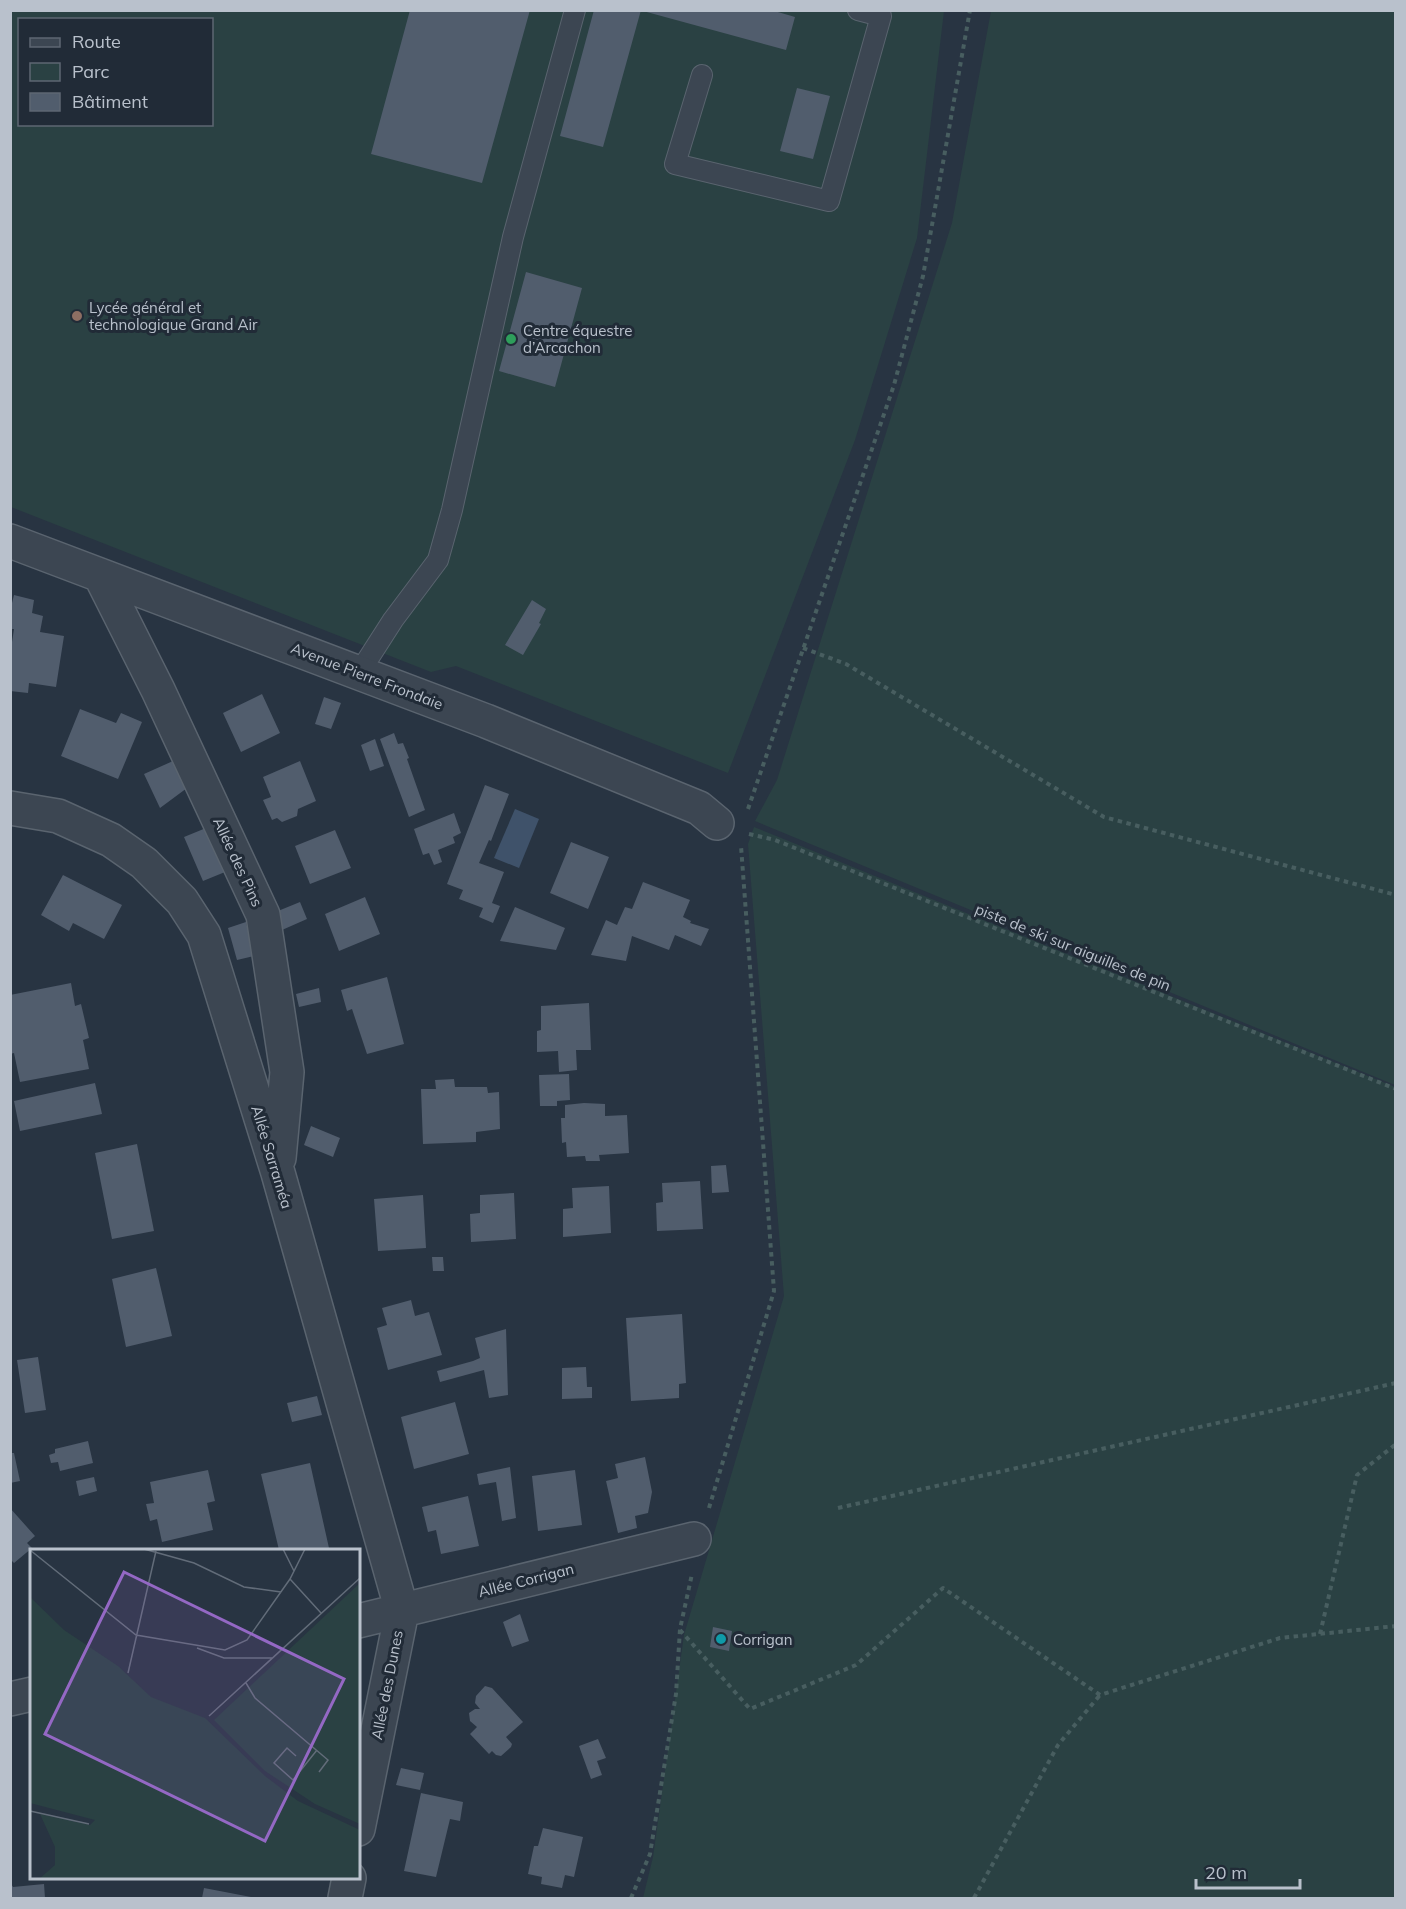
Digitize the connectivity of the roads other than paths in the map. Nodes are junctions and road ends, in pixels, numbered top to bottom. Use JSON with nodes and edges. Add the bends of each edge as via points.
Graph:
{"nodes":[{"id":1,"x":576,"y":10,"type":"edge"},
{"id":2,"x":858,"y":10,"type":"edge"},
{"id":3,"x":702,"y":75,"type":"dead end"},
{"id":4,"x":10,"y":541,"type":"edge"},
{"id":5,"x":100,"y":574,"type":"junction"},
{"id":6,"x":359,"y":673,"type":"junction"},
{"id":7,"x":10,"y":808,"type":"edge"},
{"id":8,"x":733,"y":833,"type":"road end"},
{"id":9,"x":278,"y":1173,"type":"junction"},
{"id":10,"x":700,"y":1527,"type":"road end"},
{"id":11,"x":402,"y":1611,"type":"junction"},
{"id":12,"x":360,"y":1621,"type":"edge"},
{"id":13,"x":30,"y":1694,"type":"edge"},
{"id":14,"x":10,"y":1699,"type":"edge"},
{"id":15,"x":360,"y":1819,"type":"edge"},
{"id":16,"x":349,"y":1879,"type":"edge"},
{"id":17,"x":345,"y":1899,"type":"edge"}],
"edges":[{"from":1,"to":6,"type":"lane","via":[[513,237],[438,560]]},
{"from":2,"to":3,"type":"lane","via":[[881,16],[829,201],[675,164]]},
{"from":4,"to":5,"type":"street","name":"Avenue Pierre Frondaie"},
{"from":5,"to":6,"type":"street","name":"Avenue Pierre Frondaie"},
{"from":5,"to":9,"type":"street","name":"Allée des Pins","via":[[263,915],[287,1072]]},
{"from":6,"to":8,"type":"street","name":"Avenue Pierre Frondaie","via":[[699,808]]},
{"from":7,"to":9,"type":"street","name":"Allée Sarraméa","via":[[58,816],[111,840],[144,863],[182,901],[204,935]]},
{"from":9,"to":11,"type":"street","name":"Allée Sarraméa"},
{"from":10,"to":11,"type":"street","name":"Allée Corrigan"},
{"from":11,"to":12,"type":"street","name":"Allée Corrigan"},
{"from":11,"to":15,"type":"street","name":"Allée des Dunes"},
{"from":13,"to":14,"type":"street"},
{"from":16,"to":17,"type":"street"}]}
